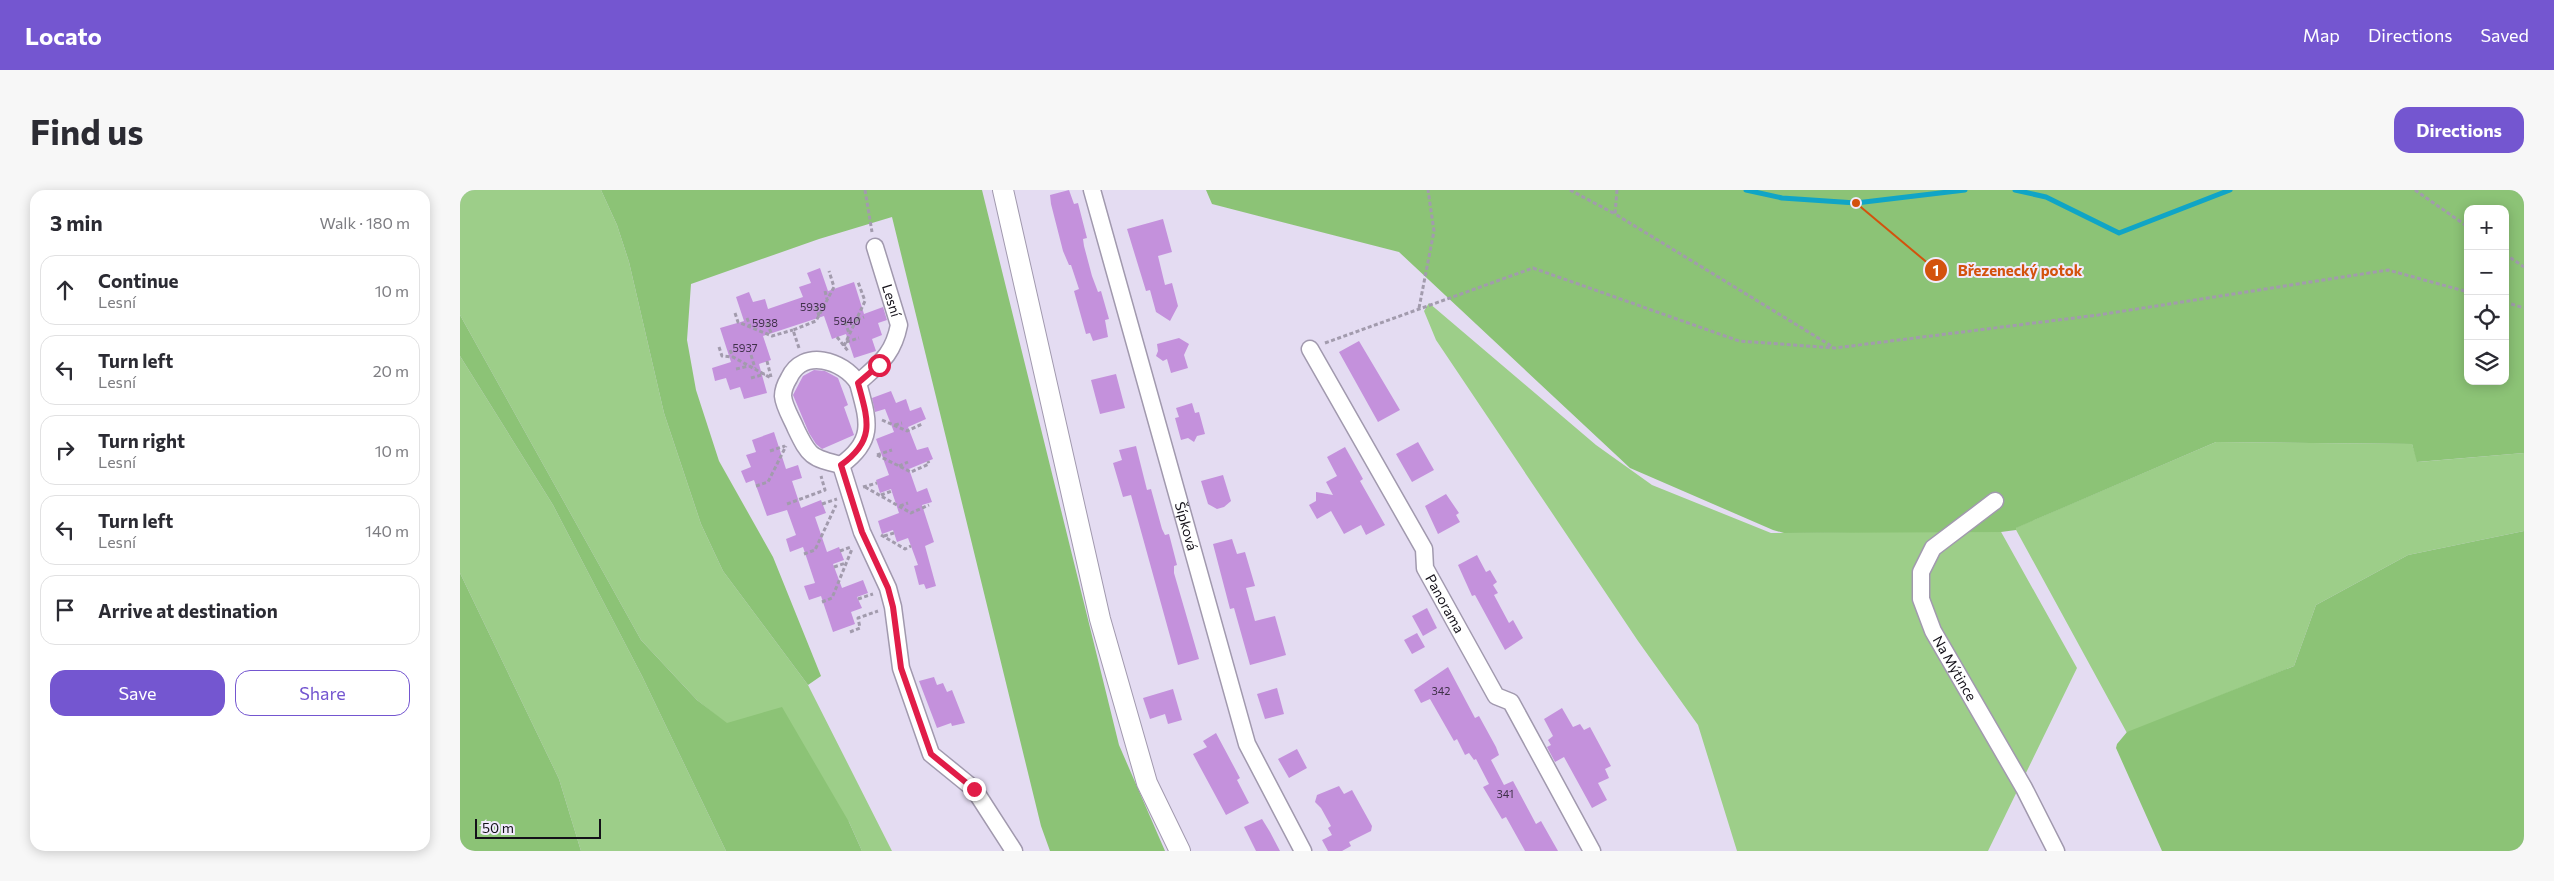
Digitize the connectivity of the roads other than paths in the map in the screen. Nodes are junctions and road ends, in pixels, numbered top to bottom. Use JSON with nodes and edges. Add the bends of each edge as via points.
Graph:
{"nodes":[{"id":1,"x":1003,"y":190,"type":"edge"},
{"id":2,"x":1092,"y":190,"type":"edge"},
{"id":3,"x":874,"y":247,"type":"road end"},
{"id":4,"x":1310,"y":349,"type":"road end"},
{"id":5,"x":858,"y":383,"type":"junction"},
{"id":6,"x":841,"y":465,"type":"junction"},
{"id":7,"x":1995,"y":501,"type":"dead end"},
{"id":8,"x":1014,"y":851,"type":"edge"},
{"id":9,"x":1180,"y":851,"type":"edge"},
{"id":10,"x":1303,"y":851,"type":"edge"},
{"id":11,"x":1592,"y":851,"type":"edge"},
{"id":12,"x":2056,"y":851,"type":"edge"}],
"edges":[{"from":1,"to":9,"type":"street","via":[[1100,619],[1147,784]]},
{"from":2,"to":10,"type":"street","name":"Šípková","via":[[1247,744]]},
{"from":3,"to":5,"type":"street","name":"Lesní","via":[[899,325],[888,356]]},
{"from":4,"to":11,"type":"street","name":"Panorama","via":[[1424,550],[1425,568],[1496,696],[1510,702]]},
{"from":5,"to":6,"type":"street","via":[[868,426],[865,440],[856,454]]},
{"from":5,"to":6,"type":"street","via":[[844,366],[827,360],[811,360],[778,381],[796,427],[813,458]]},
{"from":6,"to":8,"type":"street","via":[[862,532],[888,588],[901,668],[931,754],[974,789]]},
{"from":7,"to":12,"type":"street","name":"Na Mýtince","via":[[1932,548],[1921,572],[1921,598],[1933,631],[2024,788]]}]}
